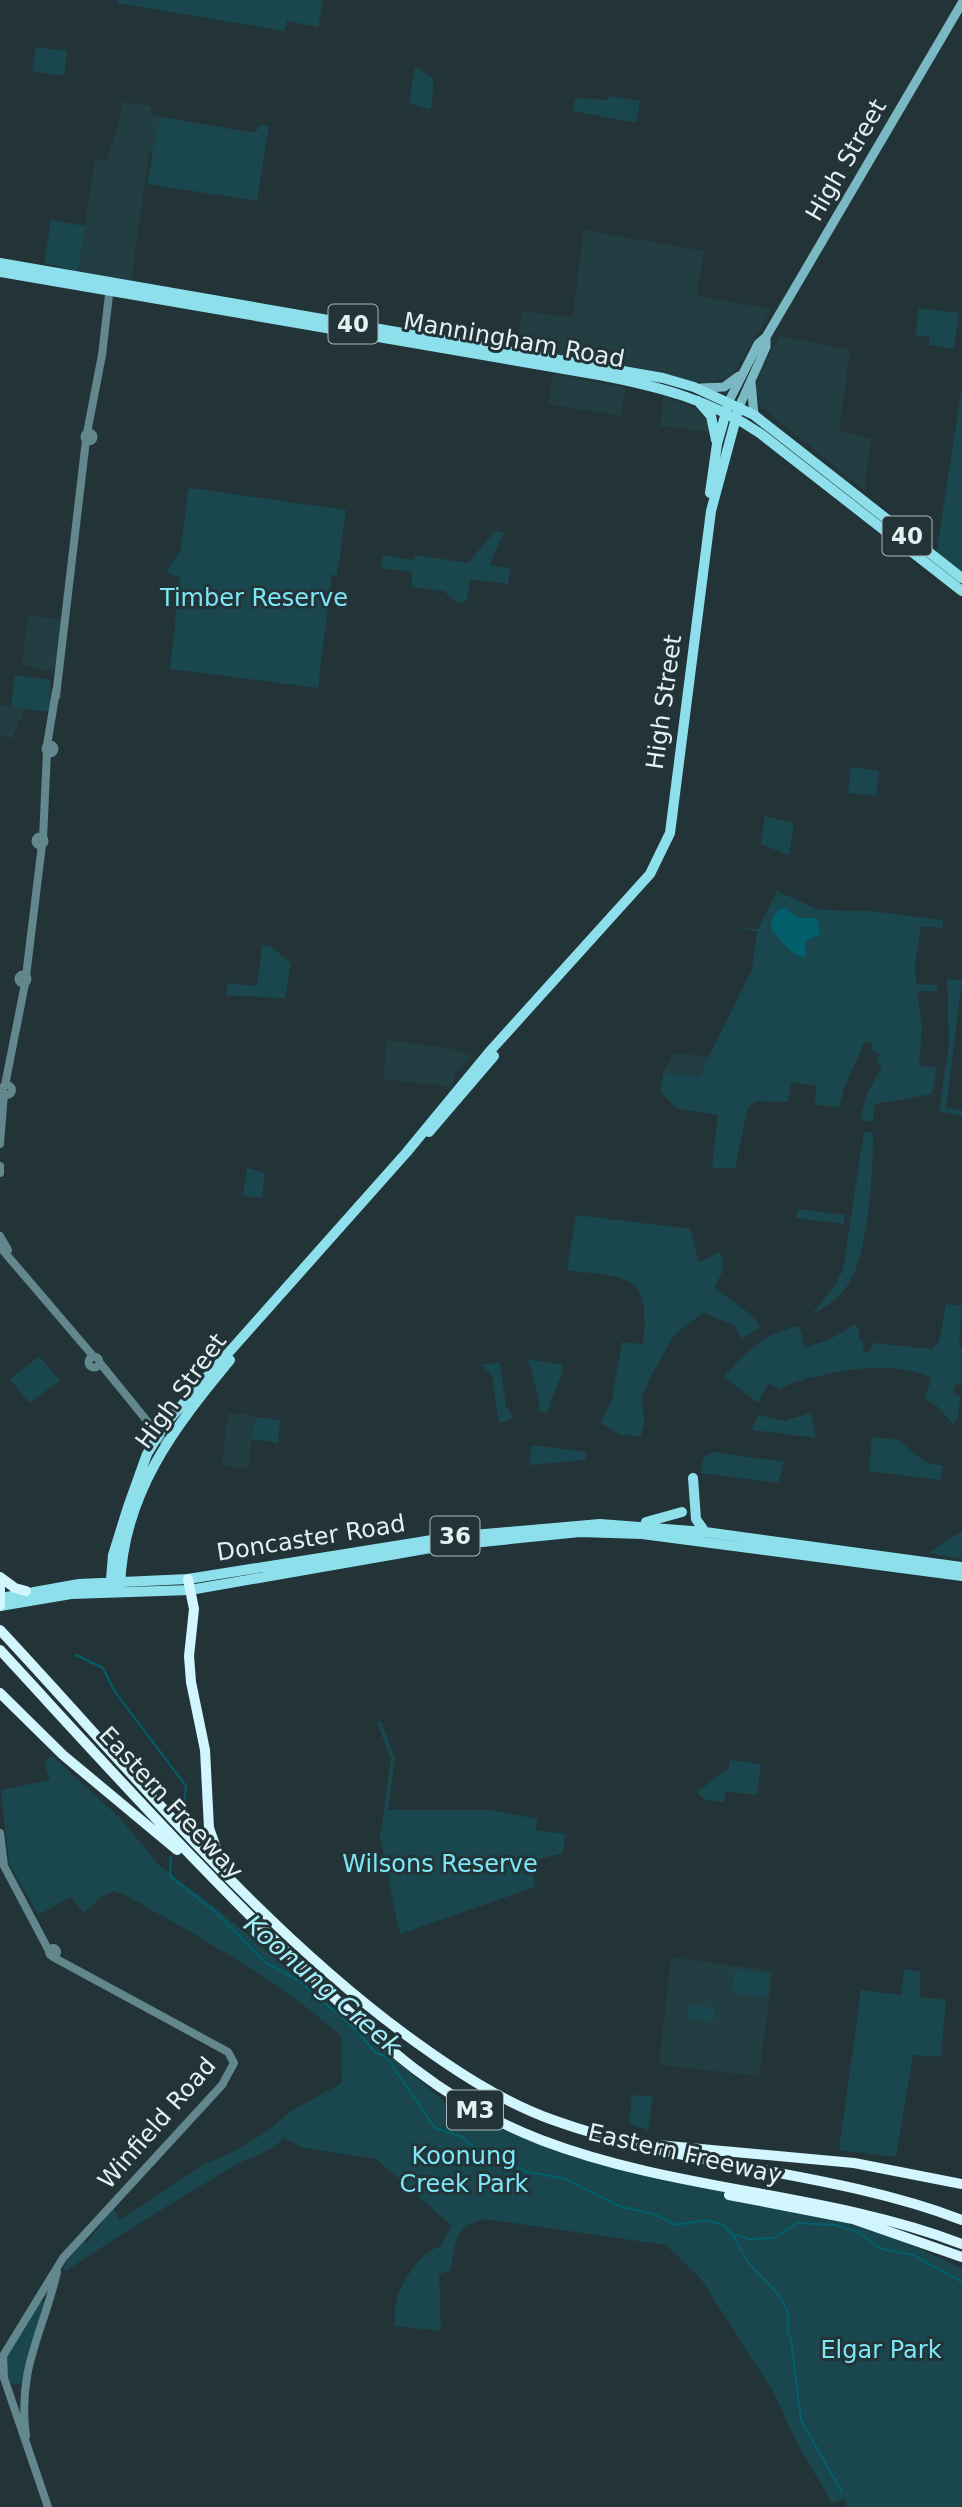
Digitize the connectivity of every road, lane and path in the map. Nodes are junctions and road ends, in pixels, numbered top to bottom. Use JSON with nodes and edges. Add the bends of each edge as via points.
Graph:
{"nodes":[{"id":1,"x":962,"y":3,"type":"edge"},
{"id":2,"x":0,"y":263,"type":"edge"},
{"id":3,"x":0,"y":272,"type":"edge"},
{"id":4,"x":109,"y":288,"type":"junction"},
{"id":5,"x":746,"y":374,"type":"junction"},
{"id":6,"x":694,"y":387,"type":"junction"},
{"id":7,"x":696,"y":399,"type":"junction"},
{"id":8,"x":735,"y":408,"type":"junction"},
{"id":9,"x":726,"y":412,"type":"junction"},
{"id":10,"x":754,"y":415,"type":"junction"},
{"id":11,"x":761,"y":434,"type":"junction"},
{"id":12,"x":722,"y":443,"type":"junction"},
{"id":13,"x":962,"y":578,"type":"edge"},
{"id":14,"x":962,"y":591,"type":"edge"},
{"id":15,"x":0,"y":1144,"type":"edge"},
{"id":16,"x":0,"y":1160,"type":"edge"},
{"id":17,"x":0,"y":1166,"type":"edge"},
{"id":18,"x":0,"y":1173,"type":"edge"},
{"id":19,"x":0,"y":1236,"type":"edge"},
{"id":20,"x":0,"y":1247,"type":"edge"},
{"id":21,"x":21,"y":1270,"type":"junction"},
{"id":22,"x":160,"y":1439,"type":"junction"},
{"id":23,"x":693,"y":1478,"type":"dead end"},
{"id":24,"x":682,"y":1512,"type":"dead end"},
{"id":25,"x":635,"y":1524,"type":"junction"},
{"id":26,"x":705,"y":1532,"type":"junction"},
{"id":27,"x":683,"y":1533,"type":"junction"},
{"id":28,"x":122,"y":1559,"type":"junction"},
{"id":29,"x":870,"y":1559,"type":"junction"},
{"id":30,"x":111,"y":1566,"type":"junction"},
{"id":31,"x":962,"y":1567,"type":"edge"},
{"id":32,"x":209,"y":1575,"type":"junction"},
{"id":33,"x":962,"y":1576,"type":"edge"},
{"id":34,"x":0,"y":1577,"type":"edge"},
{"id":35,"x":245,"y":1579,"type":"junction"},
{"id":36,"x":95,"y":1582,"type":"junction"},
{"id":37,"x":136,"y":1582,"type":"junction"},
{"id":38,"x":189,"y":1584,"type":"junction"},
{"id":39,"x":115,"y":1586,"type":"junction"},
{"id":40,"x":0,"y":1588,"type":"edge"},
{"id":41,"x":26,"y":1591,"type":"junction"},
{"id":42,"x":0,"y":1597,"type":"edge"},
{"id":43,"x":0,"y":1606,"type":"edge"},
{"id":44,"x":0,"y":1630,"type":"edge"},
{"id":45,"x":0,"y":1650,"type":"edge"},
{"id":46,"x":0,"y":1693,"type":"edge"},
{"id":47,"x":0,"y":1833,"type":"edge"},
{"id":48,"x":232,"y":1879,"type":"junction"},
{"id":49,"x":223,"y":1891,"type":"junction"},
{"id":50,"x":540,"y":2139,"type":"junction"},
{"id":51,"x":623,"y":2142,"type":"junction"},
{"id":52,"x":962,"y":2184,"type":"edge"},
{"id":53,"x":962,"y":2220,"type":"edge"},
{"id":54,"x":962,"y":2244,"type":"edge"},
{"id":55,"x":962,"y":2260,"type":"edge"},
{"id":56,"x":60,"y":2262,"type":"junction"},
{"id":57,"x":7,"y":2386,"type":"junction"},
{"id":58,"x":24,"y":2387,"type":"junction"},
{"id":59,"x":28,"y":2449,"type":"junction"},
{"id":60,"x":47,"y":2507,"type":"edge"}],
"edges":[{"from":1,"to":5,"type":"main road","name":"High Street"},
{"from":2,"to":4,"type":"main road","name":"Manningham Road","number":"40"},
{"from":3,"to":4,"type":"main road","name":"Manningham Road","number":"40"},
{"from":4,"to":6,"type":"main road","name":"Manningham Road","number":"40","via":[[652,376]]},
{"from":4,"to":7,"type":"main road","name":"Manningham Road","number":"40","via":[[601,376]]},
{"from":4,"to":15,"type":"street"},
{"from":5,"to":6,"type":"main road","via":[[718,389]]},
{"from":5,"to":8,"type":"main road","name":"High Street"},
{"from":5,"to":10,"type":"main road"},
{"from":6,"to":8,"type":"main road","name":"Manningham Road","number":"40"},
{"from":7,"to":9,"type":"main road","name":"Manningham Road","number":"40"},
{"from":7,"to":12,"type":"main road","via":[[711,416]]},
{"from":8,"to":9,"type":"main road","name":"Manningham Road","number":"40"},
{"from":8,"to":10,"type":"main road","name":"Manningham Road","number":"40"},
{"from":8,"to":11,"type":"main road","name":"Manningham Road","number":"40"},
{"from":8,"to":12,"type":"main road","name":"High Street"},
{"from":9,"to":12,"type":"main road","name":"High Street"},
{"from":10,"to":13,"type":"main road","name":"Manningham Road","number":"40"},
{"from":11,"to":12,"type":"main road","via":[[741,431]]},
{"from":11,"to":14,"type":"main road","name":"Manningham Road","number":"40"},
{"from":12,"to":22,"type":"main road","name":"High Street","via":[[670,833],[660,858],[507,1034],[465,1093],[406,1153]]},
{"from":16,"to":17,"type":"street"},
{"from":17,"to":18,"type":"street"},
{"from":19,"to":21,"type":"street"},
{"from":20,"to":21,"type":"street"},
{"from":21,"to":22,"type":"street"},
{"from":22,"to":28,"type":"main road","name":"High Street"},
{"from":22,"to":30,"type":"main road","name":"High Street","via":[[132,1495]]},
{"from":23,"to":26,"type":"main road","via":[[696,1519]]},
{"from":24,"to":25,"type":"main road"},
{"from":25,"to":27,"type":"main road","name":"Doncaster Road","number":"36"},
{"from":25,"to":32,"type":"main road","name":"Doncaster Road","number":"36","via":[[569,1525],[451,1537]]},
{"from":26,"to":27,"type":"main road","name":"Doncaster Road","number":"36"},
{"from":26,"to":29,"type":"main road","name":"Doncaster Road","number":"36"},
{"from":27,"to":29,"type":"main road","name":"Doncaster Road","number":"36"},
{"from":27,"to":35,"type":"main road","name":"Doncaster Road","number":"36","via":[[552,1534],[442,1546]]},
{"from":28,"to":37,"type":"main road"},
{"from":28,"to":39,"type":"main road","name":"High Street"},
{"from":29,"to":31,"type":"main road","name":"Doncaster Road","number":"36"},
{"from":29,"to":33,"type":"main road","name":"Doncaster Road","number":"36"},
{"from":30,"to":36,"type":"main road"},
{"from":30,"to":39,"type":"main road","name":"High Street"},
{"from":32,"to":35,"type":"main road","via":[[212,1579]]},
{"from":32,"to":38,"type":"main road","name":"Doncaster Road","number":"36"},
{"from":34,"to":41,"type":"highway"},
{"from":35,"to":38,"type":"main road","name":"Doncaster Road","number":"36"},
{"from":36,"to":39,"type":"main road","name":"Doncaster Road","number":"36"},
{"from":36,"to":41,"type":"main road","name":"Doncaster Road","number":"36"},
{"from":37,"to":38,"type":"main road","name":"Doncaster Road","number":"36"},
{"from":37,"to":39,"type":"main road","name":"Doncaster Road","number":"36"},
{"from":38,"to":39,"type":"main road","name":"Doncaster Road","number":"36"},
{"from":38,"to":48,"type":"highway","via":[[194,1615],[190,1669],[205,1750],[207,1817],[216,1853]]},
{"from":39,"to":43,"type":"main road","name":"Doncaster Road","number":"36"},
{"from":40,"to":42,"type":"highway"},
{"from":41,"to":42,"type":"main road","name":"Doncaster Road","number":"36"},
{"from":42,"to":43,"type":"highway"},
{"from":44,"to":48,"type":"highway","name":"Eastern Freeway","number":"M3"},
{"from":45,"to":49,"type":"highway","name":"Eastern Freeway","number":"M3"},
{"from":46,"to":49,"type":"highway","via":[[64,1755]]},
{"from":47,"to":56,"type":"street","name":"Winfield Road","via":[[4,1866],[53,1953],[228,2052],[234,2063],[222,2085]]},
{"from":48,"to":51,"type":"highway","name":"Eastern Freeway","number":"M3","via":[[331,1974],[428,2051],[511,2102]]},
{"from":49,"to":50,"type":"highway","name":"Eastern Freeway","number":"M3","via":[[415,2072],[467,2105]]},
{"from":50,"to":54,"type":"highway","name":"Eastern Freeway","number":"M3","via":[[641,2171],[898,2221]]},
{"from":50,"to":55,"type":"highway","via":[[622,2170],[853,2219]]},
{"from":51,"to":52,"type":"highway","via":[[854,2163]]},
{"from":51,"to":53,"type":"highway","name":"Eastern Freeway","number":"M3","via":[[919,2204]]},
{"from":56,"to":57,"type":"street","name":"Winfield Road","via":[[4,2356]]},
{"from":56,"to":58,"type":"street","name":"Winfield Road"},
{"from":57,"to":58,"type":"street"},
{"from":57,"to":59,"type":"street","name":"Winfield Road"},
{"from":58,"to":59,"type":"street","name":"Winfield Road"},
{"from":59,"to":60,"type":"street","name":"Winfield Road"}]}
